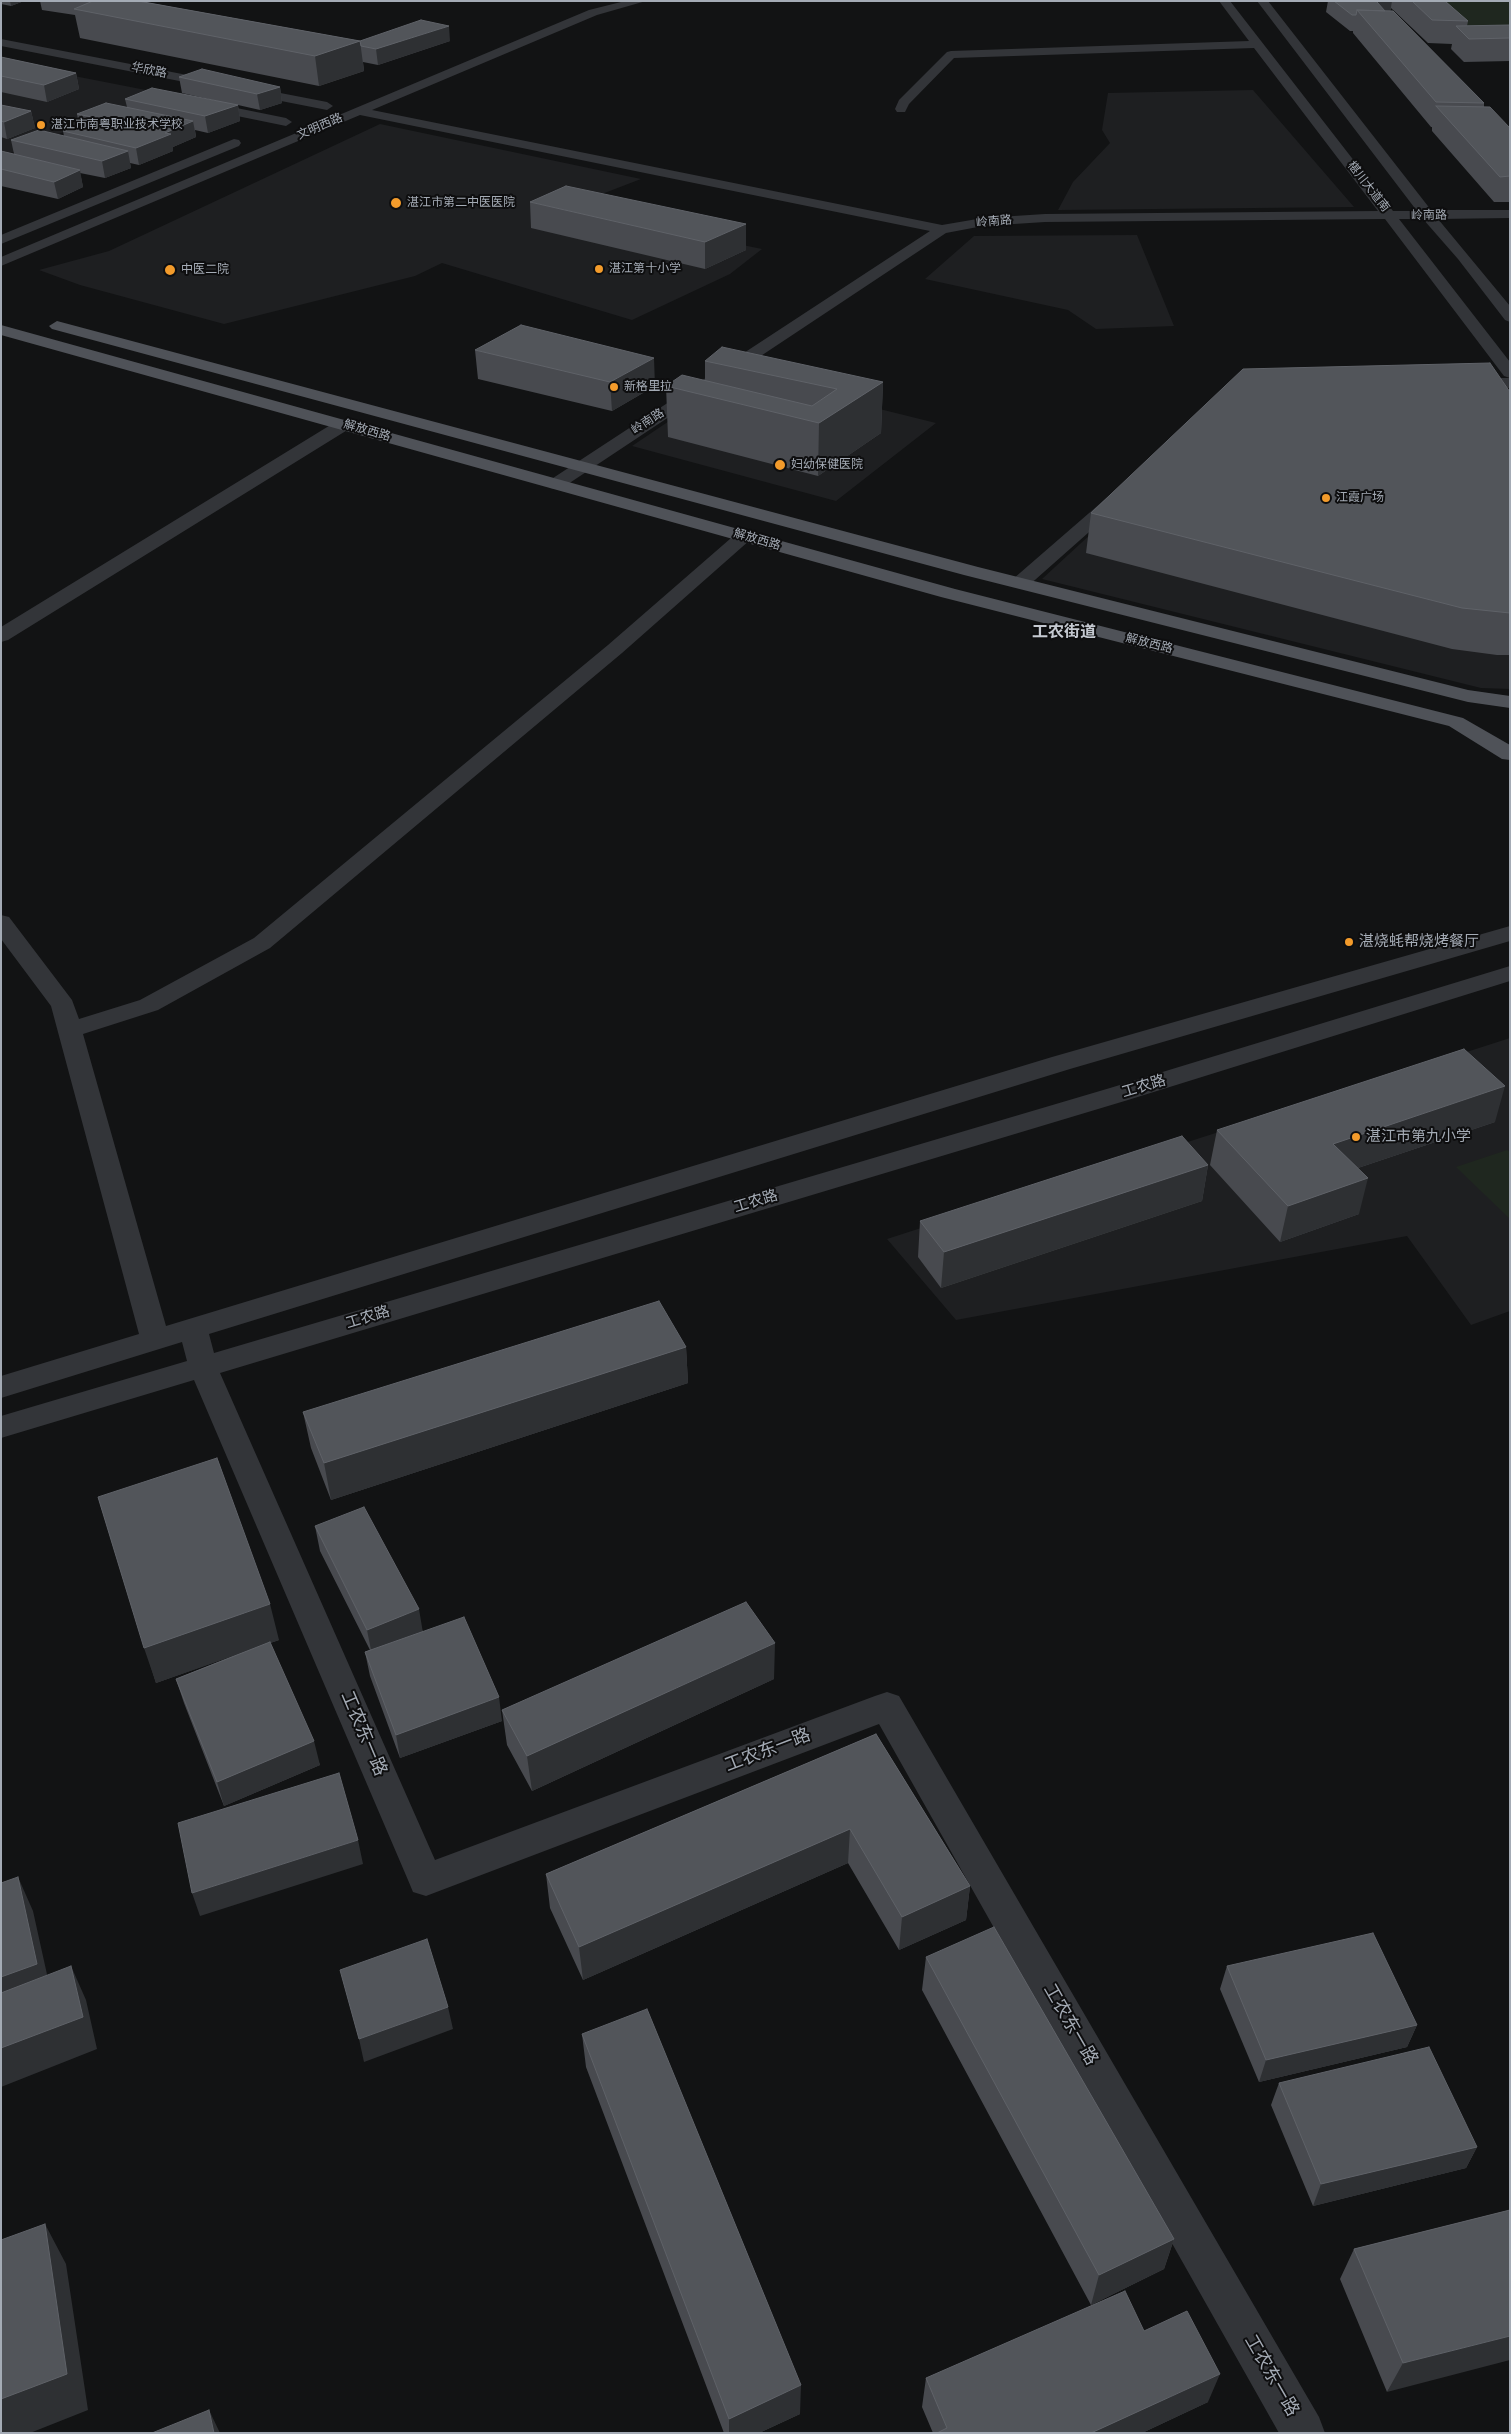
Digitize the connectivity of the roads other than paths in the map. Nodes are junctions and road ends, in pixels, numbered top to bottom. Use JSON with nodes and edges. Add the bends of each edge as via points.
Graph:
{"nodes":[{"id":1,"x":590,"y":1,"type":"edge"},
{"id":2,"x":642,"y":1,"type":"edge"},
{"id":3,"x":1224,"y":1,"type":"edge"},
{"id":4,"x":1262,"y":1,"type":"edge"},
{"id":5,"x":577,"y":5,"type":"dead end"},
{"id":6,"x":1,"y":42,"type":"edge"},
{"id":7,"x":1257,"y":44,"type":"junction"},
{"id":8,"x":193,"y":103,"type":"edge"},
{"id":9,"x":331,"y":104,"type":"joint"},
{"id":10,"x":901,"y":109,"type":"dead end"},
{"id":11,"x":360,"y":111,"type":"junction"},
{"id":12,"x":294,"y":119,"type":"junction"},
{"id":13,"x":268,"y":130,"type":"dead end"},
{"id":14,"x":250,"y":137,"type":"dead end"},
{"id":15,"x":1510,"y":214,"type":"edge"},
{"id":16,"x":1428,"y":216,"type":"junction"},
{"id":17,"x":1391,"y":217,"type":"junction"},
{"id":18,"x":942,"y":229,"type":"junction"},
{"id":19,"x":1,"y":240,"type":"edge"},
{"id":20,"x":1,"y":262,"type":"edge"},
{"id":21,"x":1510,"y":317,"type":"edge"},
{"id":22,"x":40,"y":321,"type":"dead end"},
{"id":23,"x":1,"y":330,"type":"edge"},
{"id":24,"x":1510,"y":373,"type":"edge"},
{"id":25,"x":1510,"y":383,"type":"edge"},
{"id":26,"x":1450,"y":384,"type":"edge"},
{"id":27,"x":343,"y":425,"type":"junction"},
{"id":28,"x":580,"y":466,"type":"junction"},
{"id":29,"x":556,"y":484,"type":"junction"},
{"id":30,"x":1131,"y":486,"type":"edge"},
{"id":31,"x":744,"y":536,"type":"junction"},
{"id":32,"x":1020,"y":583,"type":"junction"},
{"id":33,"x":1,"y":636,"type":"edge"},
{"id":34,"x":1510,"y":702,"type":"edge"},
{"id":35,"x":1510,"y":754,"type":"edge"},
{"id":36,"x":1,"y":922,"type":"edge"},
{"id":37,"x":1510,"y":933,"type":"edge"},
{"id":38,"x":1510,"y":973,"type":"edge"},
{"id":39,"x":70,"y":1030,"type":"junction"},
{"id":40,"x":193,"y":1328,"type":"junction"},
{"id":41,"x":154,"y":1340,"type":"junction"},
{"id":42,"x":203,"y":1367,"type":"junction"},
{"id":43,"x":1,"y":1387,"type":"edge"},
{"id":44,"x":1,"y":1427,"type":"edge"},
{"id":45,"x":1303,"y":2433,"type":"edge"}],
"edges":[{"from":1,"to":5,"type":"street"},
{"from":2,"to":11,"type":"street","name":"文明西路","via":[[593,12]]},
{"from":3,"to":7,"type":"street","name":"椹川大道南"},
{"from":4,"to":16,"type":"street","name":"椹川大道南"},
{"from":6,"to":9,"type":"street","name":"华欣路"},
{"from":7,"to":10,"type":"street","via":[[951,55],[903,103]]},
{"from":7,"to":17,"type":"street","name":"椹川大道南"},
{"from":8,"to":12,"type":"street"},
{"from":9,"to":12,"type":"street","name":"文明西路"},
{"from":11,"to":18,"type":"street"},
{"from":11,"to":20,"type":"street","name":"文明西路"},
{"from":12,"to":13,"type":"street","name":"文明西路"},
{"from":14,"to":19,"type":"street"},
{"from":15,"to":16,"type":"street","name":"岭南路"},
{"from":16,"to":17,"type":"street","name":"岭南路"},
{"from":16,"to":21,"type":"street","name":"椹川大道南"},
{"from":17,"to":18,"type":"street","name":"岭南路","via":[[1045,218],[983,222]]},
{"from":17,"to":24,"type":"street","name":"椹川大道南"},
{"from":18,"to":28,"type":"street","name":"岭南路"},
{"from":22,"to":28,"type":"main road","name":"解放西路"},
{"from":23,"to":27,"type":"main road","name":"解放西路"},
{"from":25,"to":26,"type":"street"},
{"from":27,"to":29,"type":"main road","name":"解放西路"},
{"from":27,"to":33,"type":"street"},
{"from":28,"to":29,"type":"street","name":"岭南路"},
{"from":28,"to":32,"type":"main road","name":"解放西路"},
{"from":29,"to":31,"type":"main road","name":"解放西路"},
{"from":30,"to":32,"type":"street"},
{"from":31,"to":35,"type":"main road","name":"解放西路","via":[[958,595],[1456,722]]},
{"from":31,"to":39,"type":"street","via":[[615,649],[262,942],[149,1005]]},
{"from":32,"to":34,"type":"main road","name":"解放西路","via":[[1468,696]]},
{"from":36,"to":39,"type":"street","via":[[63,1005]]},
{"from":37,"to":40,"type":"street","via":[[1061,1063]]},
{"from":38,"to":42,"type":"street","name":"工农路","via":[[1119,1094]]},
{"from":39,"to":41,"type":"street"},
{"from":40,"to":41,"type":"street"},
{"from":40,"to":42,"type":"street","name":"工农东一路"},
{"from":41,"to":43,"type":"street"},
{"from":42,"to":44,"type":"street","name":"工农路"},
{"from":42,"to":45,"type":"street","name":"工农东一路","via":[[426,1880],[887,1706]]}]}
